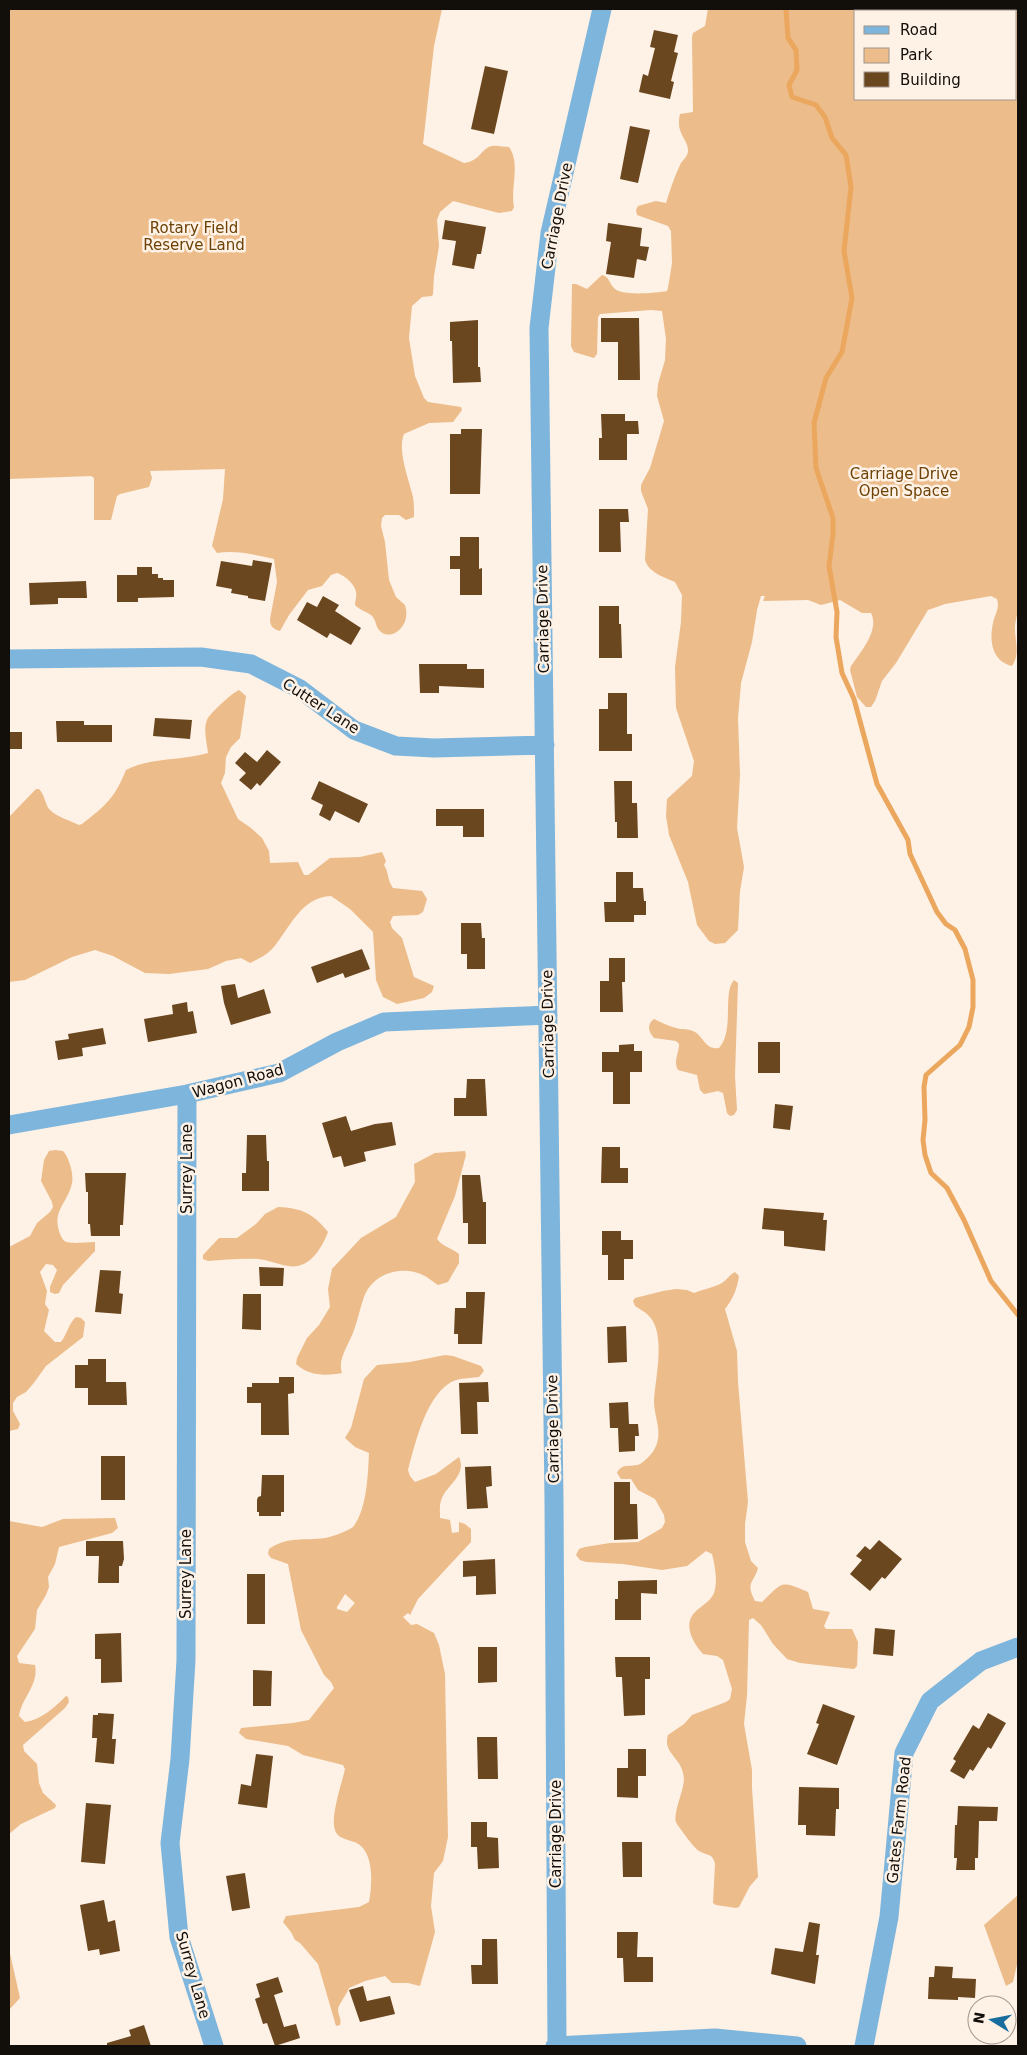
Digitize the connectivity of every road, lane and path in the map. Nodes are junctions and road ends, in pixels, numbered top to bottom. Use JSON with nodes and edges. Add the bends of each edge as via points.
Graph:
{"nodes":[{"id":1,"x":602,"y":9,"type":"edge"},
{"id":2,"x":9,"y":659,"type":"edge"},
{"id":3,"x":545,"y":745,"type":"junction"},
{"id":4,"x":548,"y":1015,"type":"junction"},
{"id":5,"x":187,"y":1094,"type":"junction"},
{"id":6,"x":9,"y":1126,"type":"edge"},
{"id":7,"x":1018,"y":1647,"type":"edge"},
{"id":8,"x":214,"y":2046,"type":"edge"},
{"id":9,"x":556,"y":2046,"type":"edge"},
{"id":10,"x":797,"y":2046,"type":"edge"},
{"id":11,"x":864,"y":2046,"type":"edge"}],
"edges":[{"from":1,"to":3,"type":"street","name":"Carriage Drive","via":[[550,233],[539,328]]},
{"from":2,"to":3,"type":"street","name":"Cutter Lane","via":[[201,656],[251,664],[300,689],[354,730],[396,746]]},
{"from":3,"to":4,"type":"street","name":"Carriage Drive"},
{"from":4,"to":5,"type":"street","name":"Wagon Road","via":[[384,1022],[337,1042],[279,1073]]},
{"from":4,"to":9,"type":"street","name":"Carriage Drive"},
{"from":5,"to":6,"type":"street","name":"Wagon Road"},
{"from":5,"to":8,"type":"street","name":"Surrey Lane","via":[[186,1660],[180,1759],[170,1843],[179,1937]]},
{"from":7,"to":11,"type":"street","name":"Gates Farm Road","via":[[981,1661],[930,1701],[904,1753],[889,1917]]},
{"from":9,"to":10,"type":"street","via":[[715,2038]]}]}
